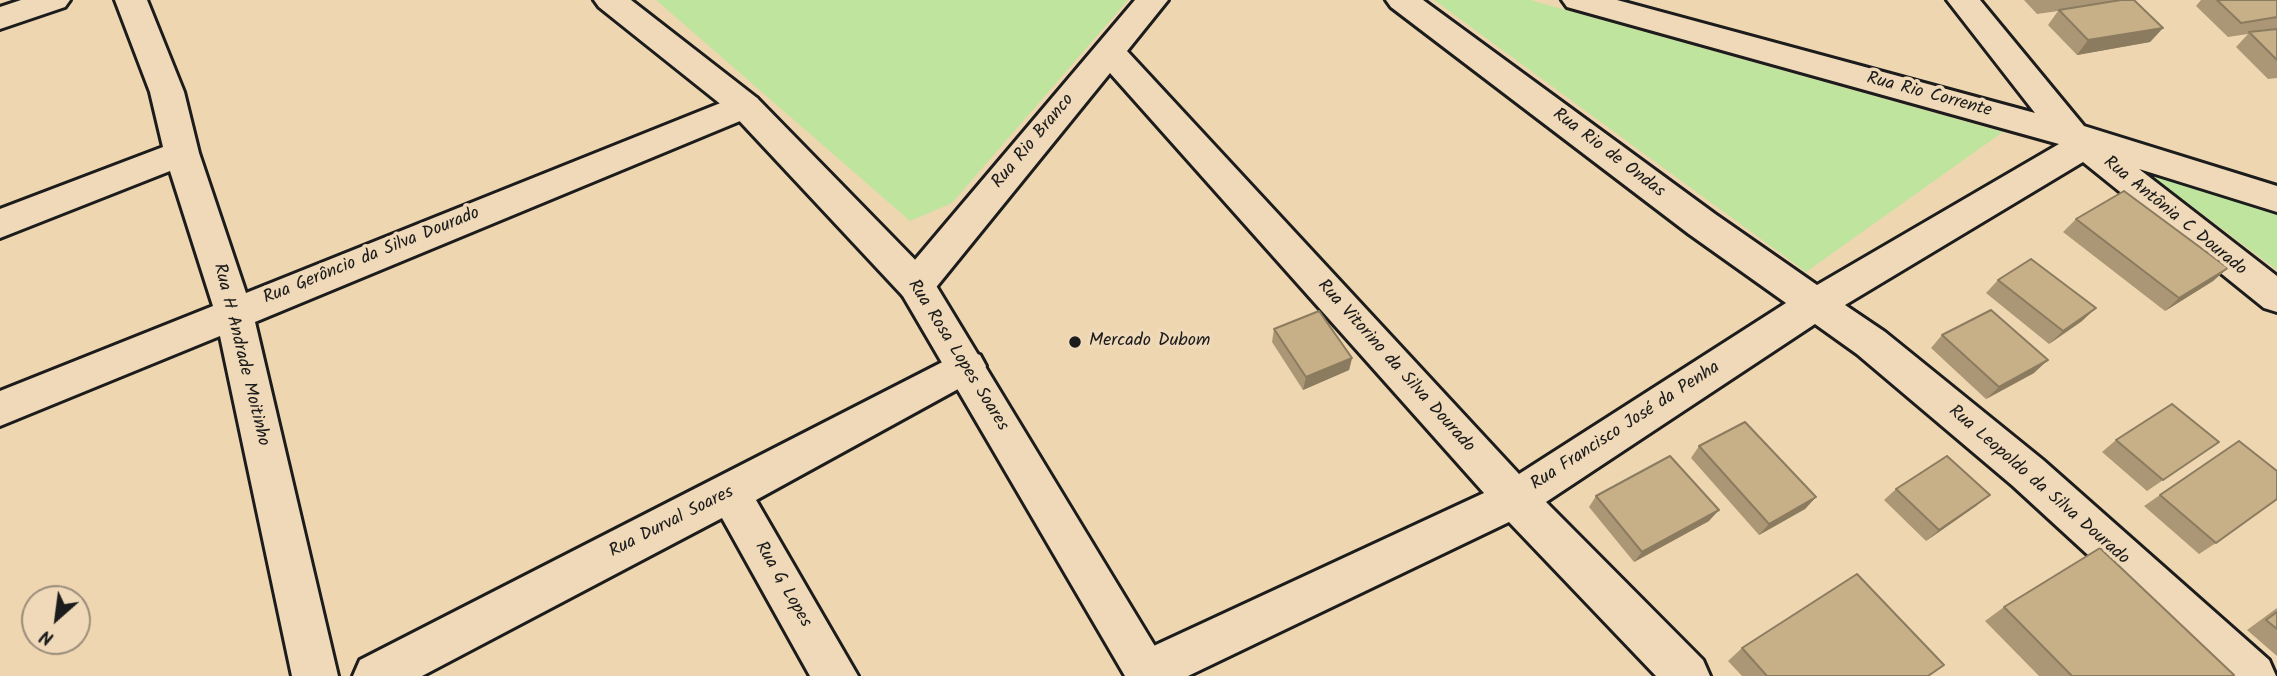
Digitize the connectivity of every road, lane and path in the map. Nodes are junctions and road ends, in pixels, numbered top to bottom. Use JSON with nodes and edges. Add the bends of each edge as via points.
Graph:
{"nodes":[{"id":1,"x":54,"y":0,"type":"edge"},
{"id":2,"x":131,"y":0,"type":"edge"},
{"id":3,"x":610,"y":0,"type":"edge"},
{"id":4,"x":1152,"y":0,"type":"edge"},
{"id":5,"x":1402,"y":0,"type":"edge"},
{"id":6,"x":1578,"y":0,"type":"edge"},
{"id":7,"x":1964,"y":0,"type":"edge"},
{"id":8,"x":0,"y":18,"type":"edge"},
{"id":9,"x":1109,"y":52,"type":"junction"},
{"id":10,"x":744,"y":106,"type":"junction"},
{"id":11,"x":2078,"y":140,"type":"junction"},
{"id":12,"x":182,"y":153,"type":"junction"},
{"id":13,"x":2277,"y":199,"type":"edge"},
{"id":14,"x":0,"y":224,"type":"edge"},
{"id":15,"x":916,"y":285,"type":"junction"},
{"id":16,"x":2277,"y":298,"type":"edge"},
{"id":17,"x":1818,"y":303,"type":"junction"},
{"id":18,"x":234,"y":313,"type":"junction"},
{"id":19,"x":966,"y":366,"type":"junction"},
{"id":20,"x":0,"y":409,"type":"edge"},
{"id":21,"x":730,"y":493,"type":"junction"},
{"id":22,"x":1515,"y":499,"type":"junction"},
{"id":23,"x":1149,"y":674,"type":"edge"},
{"id":24,"x":315,"y":676,"type":"edge"},
{"id":25,"x":376,"y":676,"type":"edge"},
{"id":26,"x":835,"y":676,"type":"edge"},
{"id":27,"x":1687,"y":676,"type":"edge"},
{"id":28,"x":2253,"y":676,"type":"edge"}],
"edges":[{"from":1,"to":8,"type":"street"},
{"from":2,"to":12,"type":"street","name":"Rua H Andrade Moitinho","via":[[167,92]]},
{"from":3,"to":10,"type":"street","name":"Rua Rosa Lopes Soares"},
{"from":4,"to":9,"type":"street","name":"Rua Rio Branco"},
{"from":5,"to":17,"type":"street","name":"Rua Rio de Ondas","via":[[1702,224]]},
{"from":6,"to":11,"type":"street","name":"Rua Rio Corrente"},
{"from":7,"to":11,"type":"street"},
{"from":9,"to":15,"type":"street","name":"Rua Rio Branco"},
{"from":9,"to":22,"type":"street","name":"Rua Vitorino da Silva Dourado"},
{"from":10,"to":15,"type":"street","name":"Rua Rosa Lopes Soares"},
{"from":10,"to":18,"type":"street","name":"Rua Gerôncio da Silva Dourado"},
{"from":11,"to":13,"type":"street","name":"Rua Rio Corrente"},
{"from":11,"to":16,"type":"street","name":"Rua Antônia C Dourado"},
{"from":11,"to":17,"type":"street","name":"Rua Francisco José da Penha"},
{"from":12,"to":14,"type":"street"},
{"from":12,"to":18,"type":"street","name":"Rua H Andrade Moitinho"},
{"from":15,"to":19,"type":"street","name":"Rua Rosa Lopes Soares"},
{"from":17,"to":22,"type":"street","name":"Rua Francisco José da Penha"},
{"from":17,"to":28,"type":"street","name":"Rua Leopoldo da Silva Dourado","via":[[2028,473]]},
{"from":18,"to":20,"type":"street","name":"Rua Gerôncio da Silva Dourado"},
{"from":18,"to":24,"type":"street","name":"Rua H Andrade Moitinho"},
{"from":19,"to":21,"type":"street","name":"Rua Durval Soares"},
{"from":19,"to":23,"type":"street","name":"Rua Rosa Lopes Soares"},
{"from":21,"to":25,"type":"street","name":"Rua Durval Soares"},
{"from":21,"to":26,"type":"street","name":"Rua G Lopes"},
{"from":22,"to":23,"type":"street","name":"Rua Francisco José da Penha"},
{"from":22,"to":27,"type":"street","name":"Rua Vitorino da Silva Dourado"}]}
